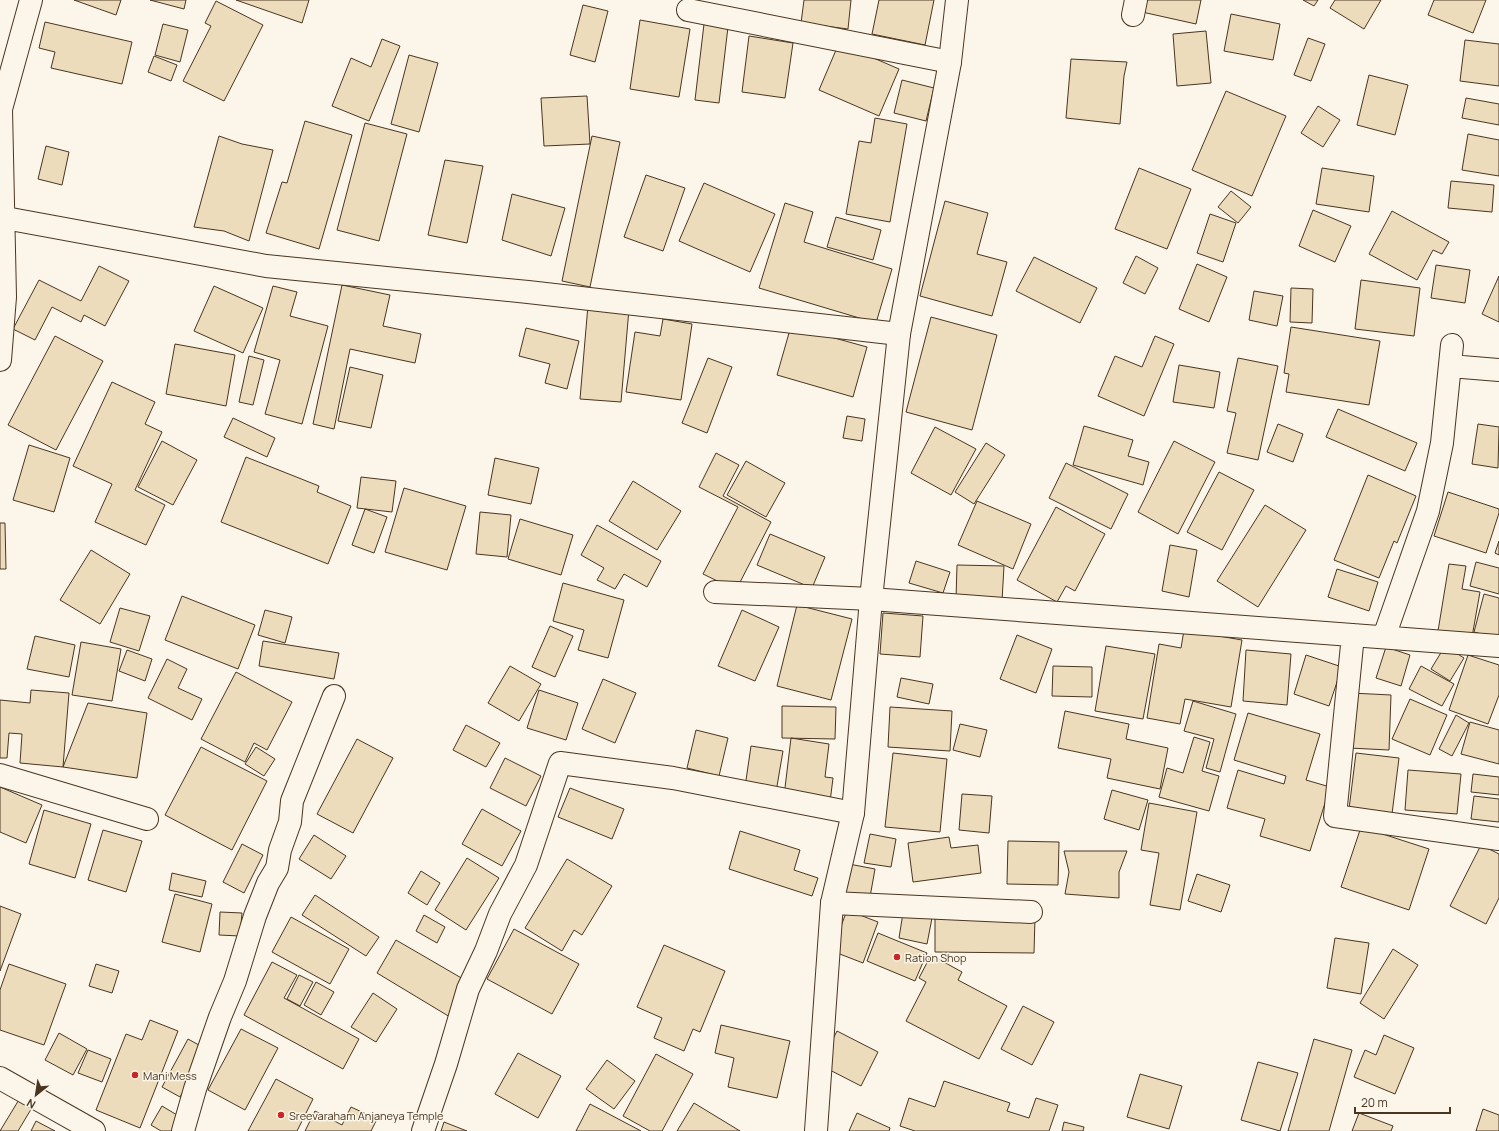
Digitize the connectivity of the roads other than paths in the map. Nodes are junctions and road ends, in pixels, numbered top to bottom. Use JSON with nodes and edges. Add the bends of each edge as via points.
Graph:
{"nodes":[{"id":1,"x":31,"y":0,"type":"edge"},
{"id":2,"x":957,"y":0,"type":"edge"},
{"id":3,"x":688,"y":10,"type":"dead end"},
{"id":4,"x":950,"y":62,"type":"junction"},
{"id":5,"x":2,"y":217,"type":"edge"},
{"id":6,"x":898,"y":334,"type":"junction"},
{"id":7,"x":0,"y":360,"type":"edge"},
{"id":8,"x":1499,"y":370,"type":"edge"},
{"id":9,"x":716,"y":592,"type":"dead end"},
{"id":10,"x":871,"y":599,"type":"junction"},
{"id":11,"x":1353,"y":635,"type":"junction"},
{"id":12,"x":1384,"y":637,"type":"junction"},
{"id":13,"x":1499,"y":646,"type":"edge"},
{"id":14,"x":334,"y":696,"type":"dead end"},
{"id":15,"x":0,"y":775,"type":"edge"},
{"id":16,"x":853,"y":813,"type":"junction"},
{"id":17,"x":147,"y":819,"type":"dead end"},
{"id":18,"x":1499,"y":839,"type":"edge"},
{"id":19,"x":832,"y":903,"type":"junction"},
{"id":20,"x":1031,"y":912,"type":"dead end"},
{"id":21,"x":0,"y":1078,"type":"edge"},
{"id":22,"x":94,"y":1131,"type":"edge"},
{"id":23,"x":183,"y":1131,"type":"edge"},
{"id":24,"x":423,"y":1131,"type":"edge"},
{"id":25,"x":816,"y":1131,"type":"edge"}],
"edges":[{"from":1,"to":5,"type":"street","via":[[1,109]]},
{"from":2,"to":4,"type":"street"},
{"from":3,"to":4,"type":"street"},
{"from":4,"to":6,"type":"street"},
{"from":5,"to":6,"type":"street","via":[[266,266],[528,292]]},
{"from":5,"to":7,"type":"street","via":[[5,297]]},
{"from":6,"to":10,"type":"street"},
{"from":8,"to":12,"type":"street","via":[[1451,356],[1442,444],[1428,511]]},
{"from":9,"to":10,"type":"street"},
{"from":10,"to":11,"type":"street"},
{"from":10,"to":16,"type":"street"},
{"from":11,"to":12,"type":"street"},
{"from":11,"to":18,"type":"street","via":[[1335,816]]},
{"from":12,"to":13,"type":"street"},
{"from":14,"to":23,"type":"street","via":[[292,801],[290,822],[276,868],[255,916]]},
{"from":15,"to":17,"type":"street"},
{"from":16,"to":19,"type":"street"},
{"from":16,"to":24,"type":"street","via":[[673,778],[560,763],[526,865],[500,914],[468,989]]},
{"from":19,"to":20,"type":"street"},
{"from":19,"to":25,"type":"street"},
{"from":21,"to":22,"type":"street"}]}
